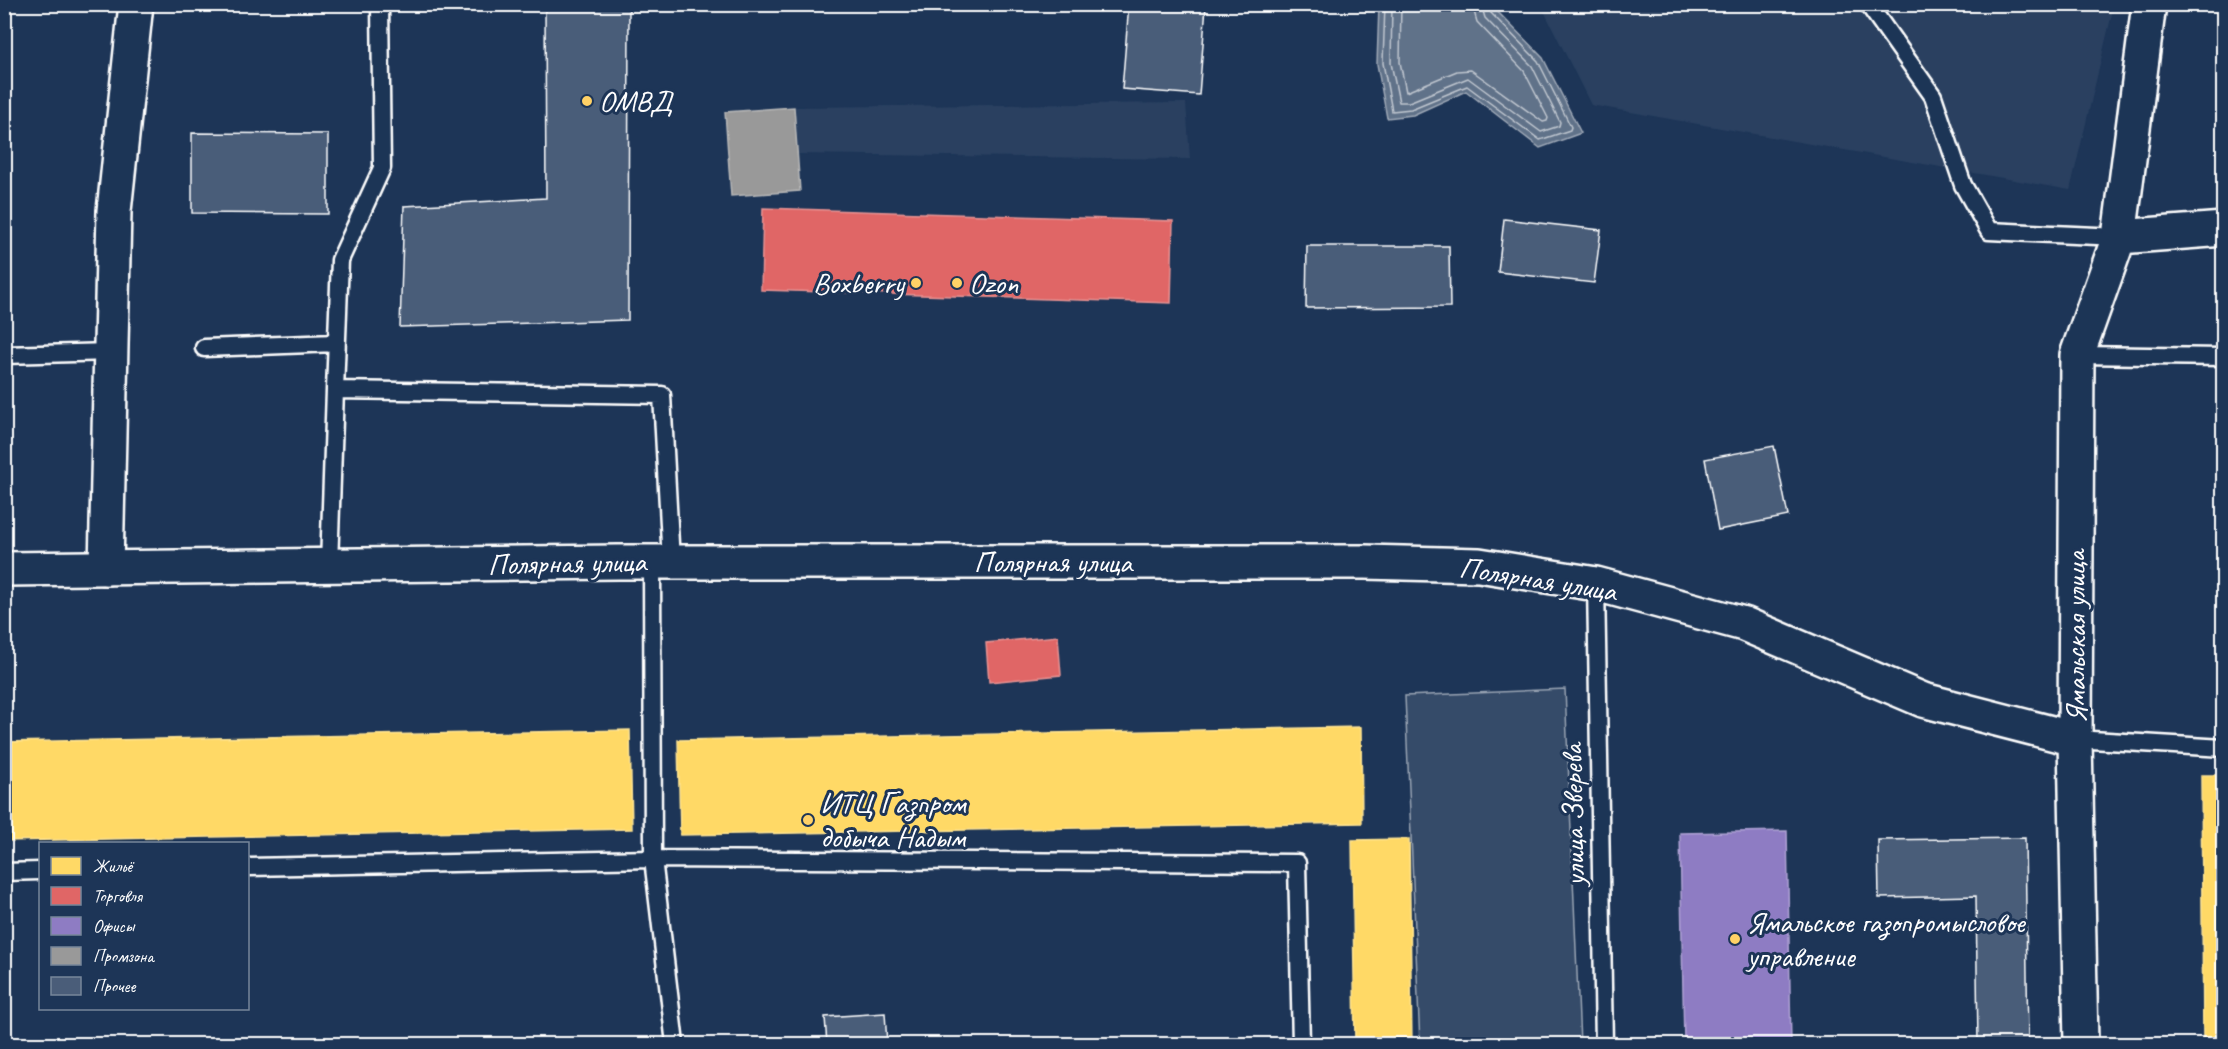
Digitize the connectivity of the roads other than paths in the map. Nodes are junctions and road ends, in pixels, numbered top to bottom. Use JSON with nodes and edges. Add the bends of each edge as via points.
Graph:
{"nodes":[{"id":1,"x":136,"y":4,"type":"edge"},
{"id":2,"x":380,"y":4,"type":"edge"},
{"id":3,"x":1868,"y":4,"type":"edge"},
{"id":4,"x":2149,"y":4,"type":"edge"},
{"id":5,"x":2223,"y":229,"type":"edge"},
{"id":6,"x":2119,"y":237,"type":"junction"},
{"id":7,"x":336,"y":344,"type":"junction"},
{"id":8,"x":204,"y":348,"type":"dead end"},
{"id":9,"x":111,"y":352,"type":"junction"},
{"id":10,"x":4,"y":355,"type":"edge"},
{"id":11,"x":2077,"y":355,"type":"junction"},
{"id":12,"x":2223,"y":357,"type":"edge"},
{"id":13,"x":334,"y":390,"type":"junction"},
{"id":14,"x":661,"y":562,"type":"junction"},
{"id":15,"x":329,"y":565,"type":"junction"},
{"id":16,"x":106,"y":568,"type":"junction"},
{"id":17,"x":4,"y":569,"type":"edge"},
{"id":18,"x":1596,"y":584,"type":"junction"},
{"id":19,"x":2075,"y":739,"type":"junction"},
{"id":20,"x":2223,"y":748,"type":"edge"},
{"id":21,"x":653,"y":859,"type":"junction"},
{"id":22,"x":249,"y":867,"type":"edge"},
{"id":23,"x":39,"y":871,"type":"edge"},
{"id":24,"x":4,"y":872,"type":"edge"},
{"id":25,"x":675,"y":1044,"type":"edge"},
{"id":26,"x":1301,"y":1044,"type":"edge"},
{"id":27,"x":1604,"y":1044,"type":"edge"},
{"id":28,"x":2081,"y":1044,"type":"edge"}],
"edges":[{"from":1,"to":9,"type":"street","via":[[114,211]]},
{"from":2,"to":7,"type":"lane","via":[[382,168],[340,260]]},
{"from":3,"to":6,"type":"lane","via":[[1933,96],[1963,185],[1989,231]]},
{"from":4,"to":6,"type":"street","name":"Ямальская улица"},
{"from":5,"to":6,"type":"street"},
{"from":6,"to":11,"type":"street","name":"Ямальская улица"},
{"from":7,"to":8,"type":"lane"},
{"from":7,"to":13,"type":"lane"},
{"from":9,"to":10,"type":"lane"},
{"from":9,"to":16,"type":"street"},
{"from":11,"to":12,"type":"lane"},
{"from":11,"to":19,"type":"street","name":"Ямальская улица"},
{"from":13,"to":14,"type":"lane","via":[[662,394]]},
{"from":13,"to":15,"type":"lane"},
{"from":14,"to":15,"type":"street","name":"Полярная улица"},
{"from":14,"to":18,"type":"street","name":"Полярная улица","via":[[1365,562],[1479,565]]},
{"from":14,"to":21,"type":"lane"},
{"from":15,"to":16,"type":"street","name":"Полярная улица"},
{"from":16,"to":17,"type":"street","name":"Полярная улица"},
{"from":18,"to":19,"type":"street","name":"Полярная улица","via":[[1744,624],[1923,700]]},
{"from":18,"to":27,"type":"lane","name":"улица Зверева"},
{"from":19,"to":20,"type":"lane"},
{"from":19,"to":28,"type":"street","name":"Ямальская улица"},
{"from":21,"to":22,"type":"lane"},
{"from":21,"to":25,"type":"lane"},
{"from":21,"to":26,"type":"lane","via":[[1297,863]]},
{"from":23,"to":24,"type":"lane"}]}
